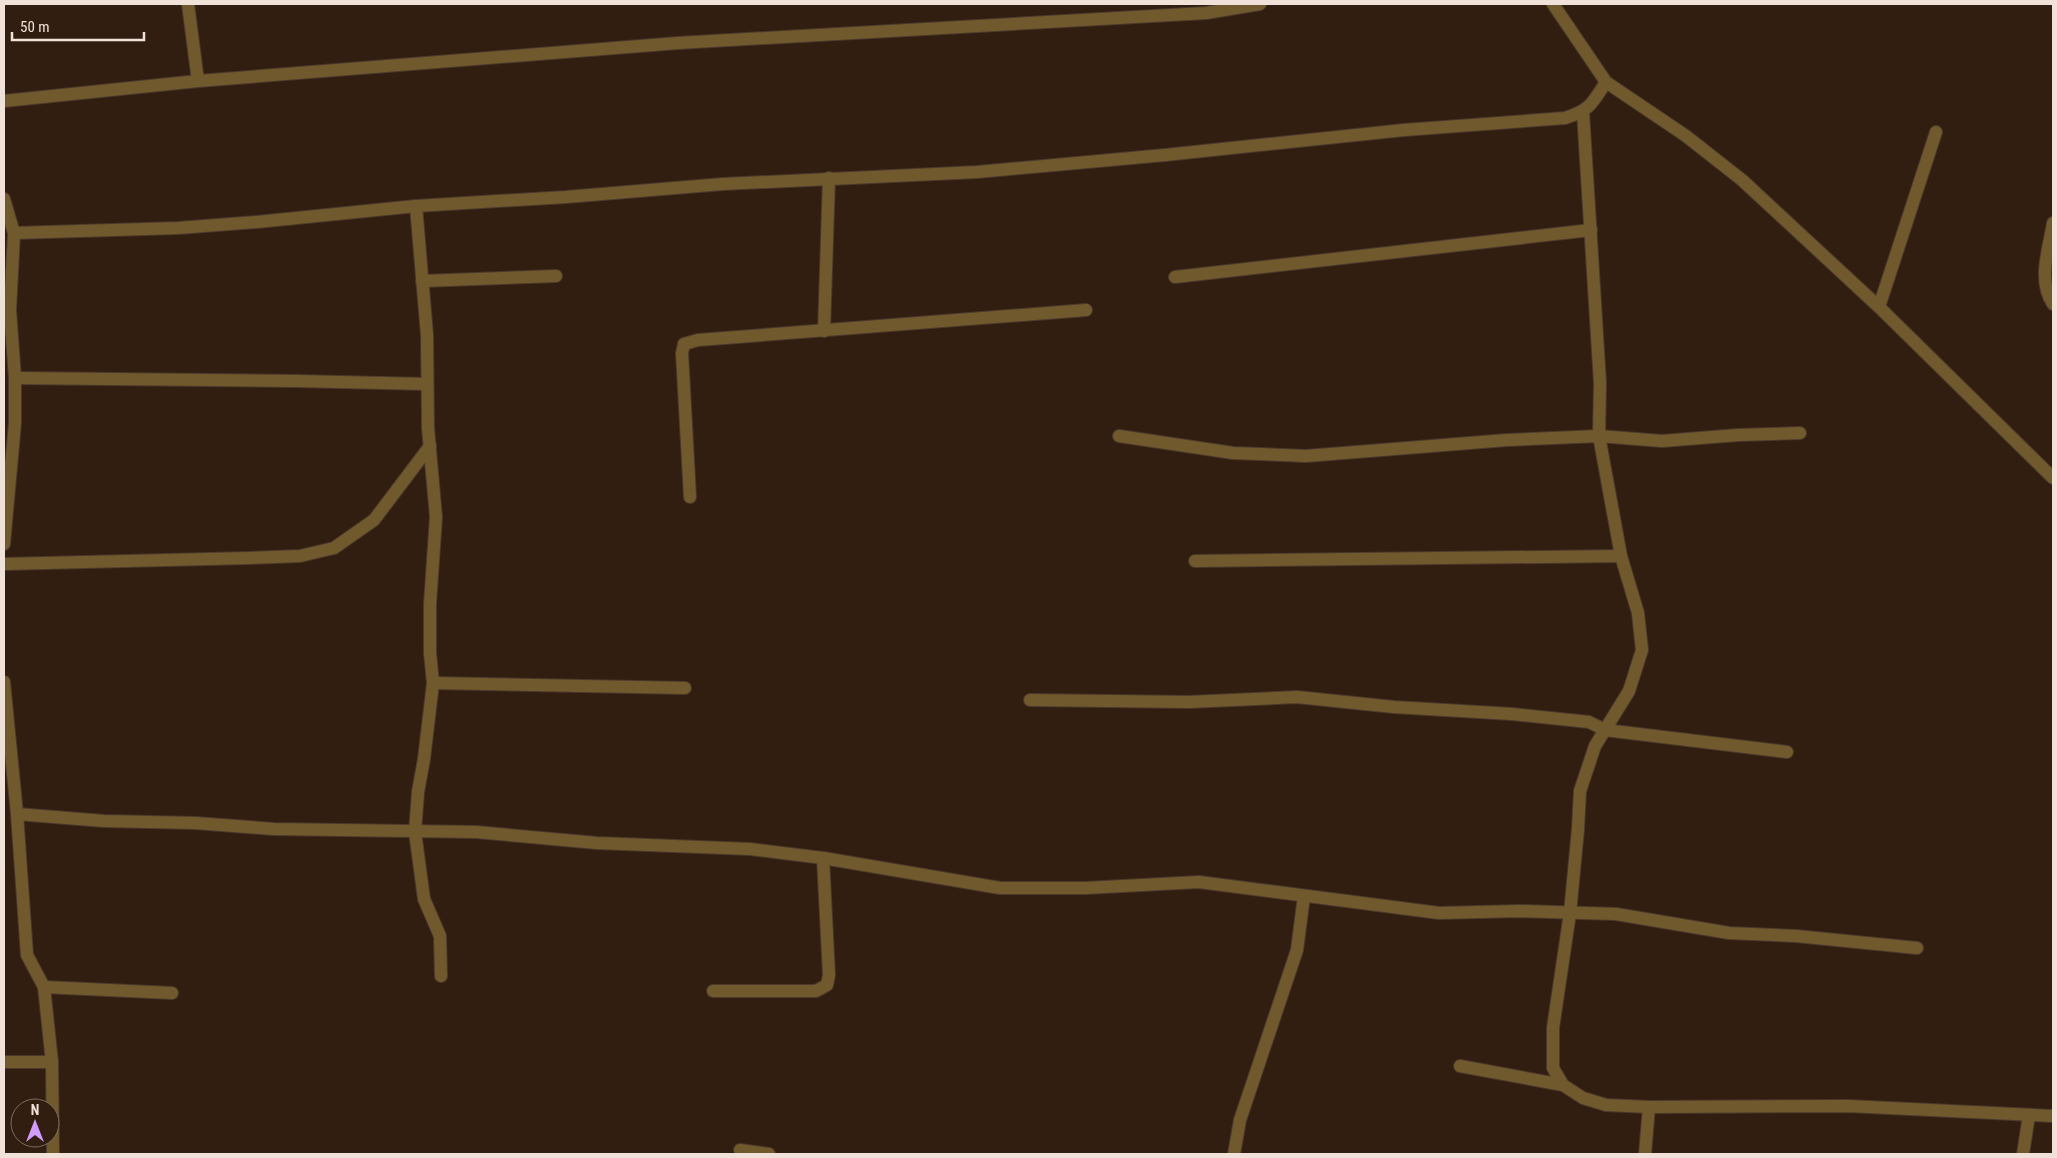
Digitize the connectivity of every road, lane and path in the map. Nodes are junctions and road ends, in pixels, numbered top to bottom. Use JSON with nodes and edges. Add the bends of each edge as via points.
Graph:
{"nodes":[{"id":1,"x":188,"y":4,"type":"edge"},
{"id":2,"x":1260,"y":4,"type":"edge"},
{"id":3,"x":1553,"y":4,"type":"edge"},
{"id":4,"x":198,"y":81,"type":"junction"},
{"id":5,"x":1606,"y":82,"type":"junction"},
{"id":6,"x":4,"y":101,"type":"edge"},
{"id":7,"x":1583,"y":112,"type":"junction"},
{"id":8,"x":1936,"y":132,"type":"dead end"},
{"id":9,"x":829,"y":178,"type":"junction"},
{"id":10,"x":4,"y":199,"type":"edge"},
{"id":11,"x":416,"y":206,"type":"junction"},
{"id":12,"x":2053,"y":223,"type":"edge"},
{"id":13,"x":1591,"y":230,"type":"junction"},
{"id":14,"x":14,"y":233,"type":"junction"},
{"id":15,"x":556,"y":276,"type":"dead end"},
{"id":16,"x":1175,"y":277,"type":"dead end"},
{"id":17,"x":422,"y":281,"type":"junction"},
{"id":18,"x":2053,"y":304,"type":"edge"},
{"id":19,"x":1879,"y":307,"type":"junction"},
{"id":20,"x":1086,"y":310,"type":"dead end"},
{"id":21,"x":824,"y":330,"type":"junction"},
{"id":22,"x":15,"y":378,"type":"junction"},
{"id":23,"x":427,"y":384,"type":"junction"},
{"id":24,"x":1800,"y":433,"type":"dead end"},
{"id":25,"x":1118,"y":436,"type":"dead end"},
{"id":26,"x":1599,"y":436,"type":"junction"},
{"id":27,"x":430,"y":446,"type":"junction"},
{"id":28,"x":2053,"y":478,"type":"edge"},
{"id":29,"x":690,"y":497,"type":"dead end"},
{"id":30,"x":4,"y":544,"type":"edge"},
{"id":31,"x":1621,"y":556,"type":"junction"},
{"id":32,"x":1195,"y":561,"type":"dead end"},
{"id":33,"x":4,"y":564,"type":"edge"},
{"id":34,"x":4,"y":682,"type":"edge"},
{"id":35,"x":433,"y":682,"type":"junction"},
{"id":36,"x":686,"y":688,"type":"dead end"},
{"id":37,"x":1030,"y":700,"type":"dead end"},
{"id":38,"x":1605,"y":730,"type":"junction"},
{"id":39,"x":1787,"y":752,"type":"dead end"},
{"id":40,"x":18,"y":814,"type":"junction"},
{"id":41,"x":415,"y":832,"type":"junction"},
{"id":42,"x":823,"y":858,"type":"junction"},
{"id":43,"x":1304,"y":896,"type":"junction"},
{"id":44,"x":1570,"y":913,"type":"junction"},
{"id":45,"x":1917,"y":948,"type":"dead end"},
{"id":46,"x":442,"y":976,"type":"dead end"},
{"id":47,"x":44,"y":987,"type":"junction"},
{"id":48,"x":712,"y":991,"type":"dead end"},
{"id":49,"x":172,"y":993,"type":"dead end"},
{"id":50,"x":4,"y":1062,"type":"edge"},
{"id":51,"x":52,"y":1062,"type":"junction"},
{"id":52,"x":1460,"y":1066,"type":"dead end"},
{"id":53,"x":1564,"y":1085,"type":"junction"},
{"id":54,"x":1650,"y":1107,"type":"junction"},
{"id":55,"x":2029,"y":1115,"type":"junction"},
{"id":56,"x":2053,"y":1116,"type":"edge"},
{"id":57,"x":740,"y":1150,"type":"dead end"},
{"id":58,"x":53,"y":1154,"type":"edge"},
{"id":59,"x":769,"y":1154,"type":"edge"},
{"id":60,"x":1234,"y":1154,"type":"edge"},
{"id":61,"x":1644,"y":1154,"type":"edge"},
{"id":62,"x":2023,"y":1154,"type":"edge"}],
"edges":[{"from":1,"to":4,"type":"street"},
{"from":2,"to":4,"type":"street","via":[[1206,13],[678,43]]},
{"from":3,"to":5,"type":"street"},
{"from":4,"to":6,"type":"street"},
{"from":5,"to":7,"type":"street"},
{"from":5,"to":19,"type":"street","via":[[1686,136],[1742,180]]},
{"from":7,"to":9,"type":"street","via":[[1565,118],[1404,130],[1046,166]]},
{"from":7,"to":13,"type":"street"},
{"from":8,"to":19,"type":"street"},
{"from":9,"to":11,"type":"street"},
{"from":9,"to":21,"type":"street"},
{"from":10,"to":14,"type":"street"},
{"from":11,"to":14,"type":"street","via":[[188,227]]},
{"from":11,"to":17,"type":"street"},
{"from":12,"to":18,"type":"street","via":[[2045,284]]},
{"from":13,"to":16,"type":"street"},
{"from":13,"to":26,"type":"street","via":[[1600,383]]},
{"from":14,"to":22,"type":"street","via":[[10,310]]},
{"from":15,"to":17,"type":"street"},
{"from":17,"to":23,"type":"street"},
{"from":19,"to":28,"type":"street"},
{"from":20,"to":21,"type":"street"},
{"from":21,"to":29,"type":"street","via":[[698,340],[684,344]]},
{"from":22,"to":23,"type":"street"},
{"from":22,"to":30,"type":"street","via":[[15,424]]},
{"from":23,"to":27,"type":"street"},
{"from":24,"to":26,"type":"street","via":[[1662,440]]},
{"from":25,"to":26,"type":"street","via":[[1233,453],[1306,456]]},
{"from":26,"to":31,"type":"street"},
{"from":27,"to":33,"type":"street","via":[[374,520],[334,548],[300,556]]},
{"from":27,"to":35,"type":"street","via":[[436,517],[430,604]]},
{"from":31,"to":32,"type":"street"},
{"from":31,"to":38,"type":"street","via":[[1638,613],[1642,650],[1629,691]]},
{"from":34,"to":40,"type":"street"},
{"from":35,"to":36,"type":"street"},
{"from":35,"to":41,"type":"street"},
{"from":37,"to":38,"type":"street","via":[[1189,702],[1297,697],[1588,722]]},
{"from":38,"to":39,"type":"street"},
{"from":38,"to":44,"type":"street","via":[[1595,746],[1580,791]]},
{"from":40,"to":41,"type":"street","via":[[274,829]]},
{"from":40,"to":47,"type":"street","via":[[27,954]]},
{"from":41,"to":42,"type":"street","via":[[476,832],[597,843],[750,849]]},
{"from":41,"to":46,"type":"street","via":[[424,899],[440,936]]},
{"from":42,"to":43,"type":"street","via":[[1000,888],[1085,888],[1199,882]]},
{"from":42,"to":48,"type":"street","via":[[827,985],[816,991]]},
{"from":43,"to":44,"type":"street","via":[[1438,913]]},
{"from":43,"to":60,"type":"street","via":[[1297,950],[1240,1120]]},
{"from":44,"to":45,"type":"street","via":[[1616,914],[1729,933]]},
{"from":44,"to":53,"type":"street","via":[[1554,1028],[1553,1068]]},
{"from":47,"to":49,"type":"street"},
{"from":47,"to":51,"type":"street"},
{"from":50,"to":51,"type":"street"},
{"from":51,"to":58,"type":"street"},
{"from":52,"to":53,"type":"street"},
{"from":53,"to":54,"type":"street","via":[[1583,1098],[1606,1105]]},
{"from":54,"to":55,"type":"street","via":[[1848,1106]]},
{"from":54,"to":61,"type":"street"},
{"from":55,"to":56,"type":"street"},
{"from":55,"to":62,"type":"street"},
{"from":57,"to":59,"type":"street"}]}
